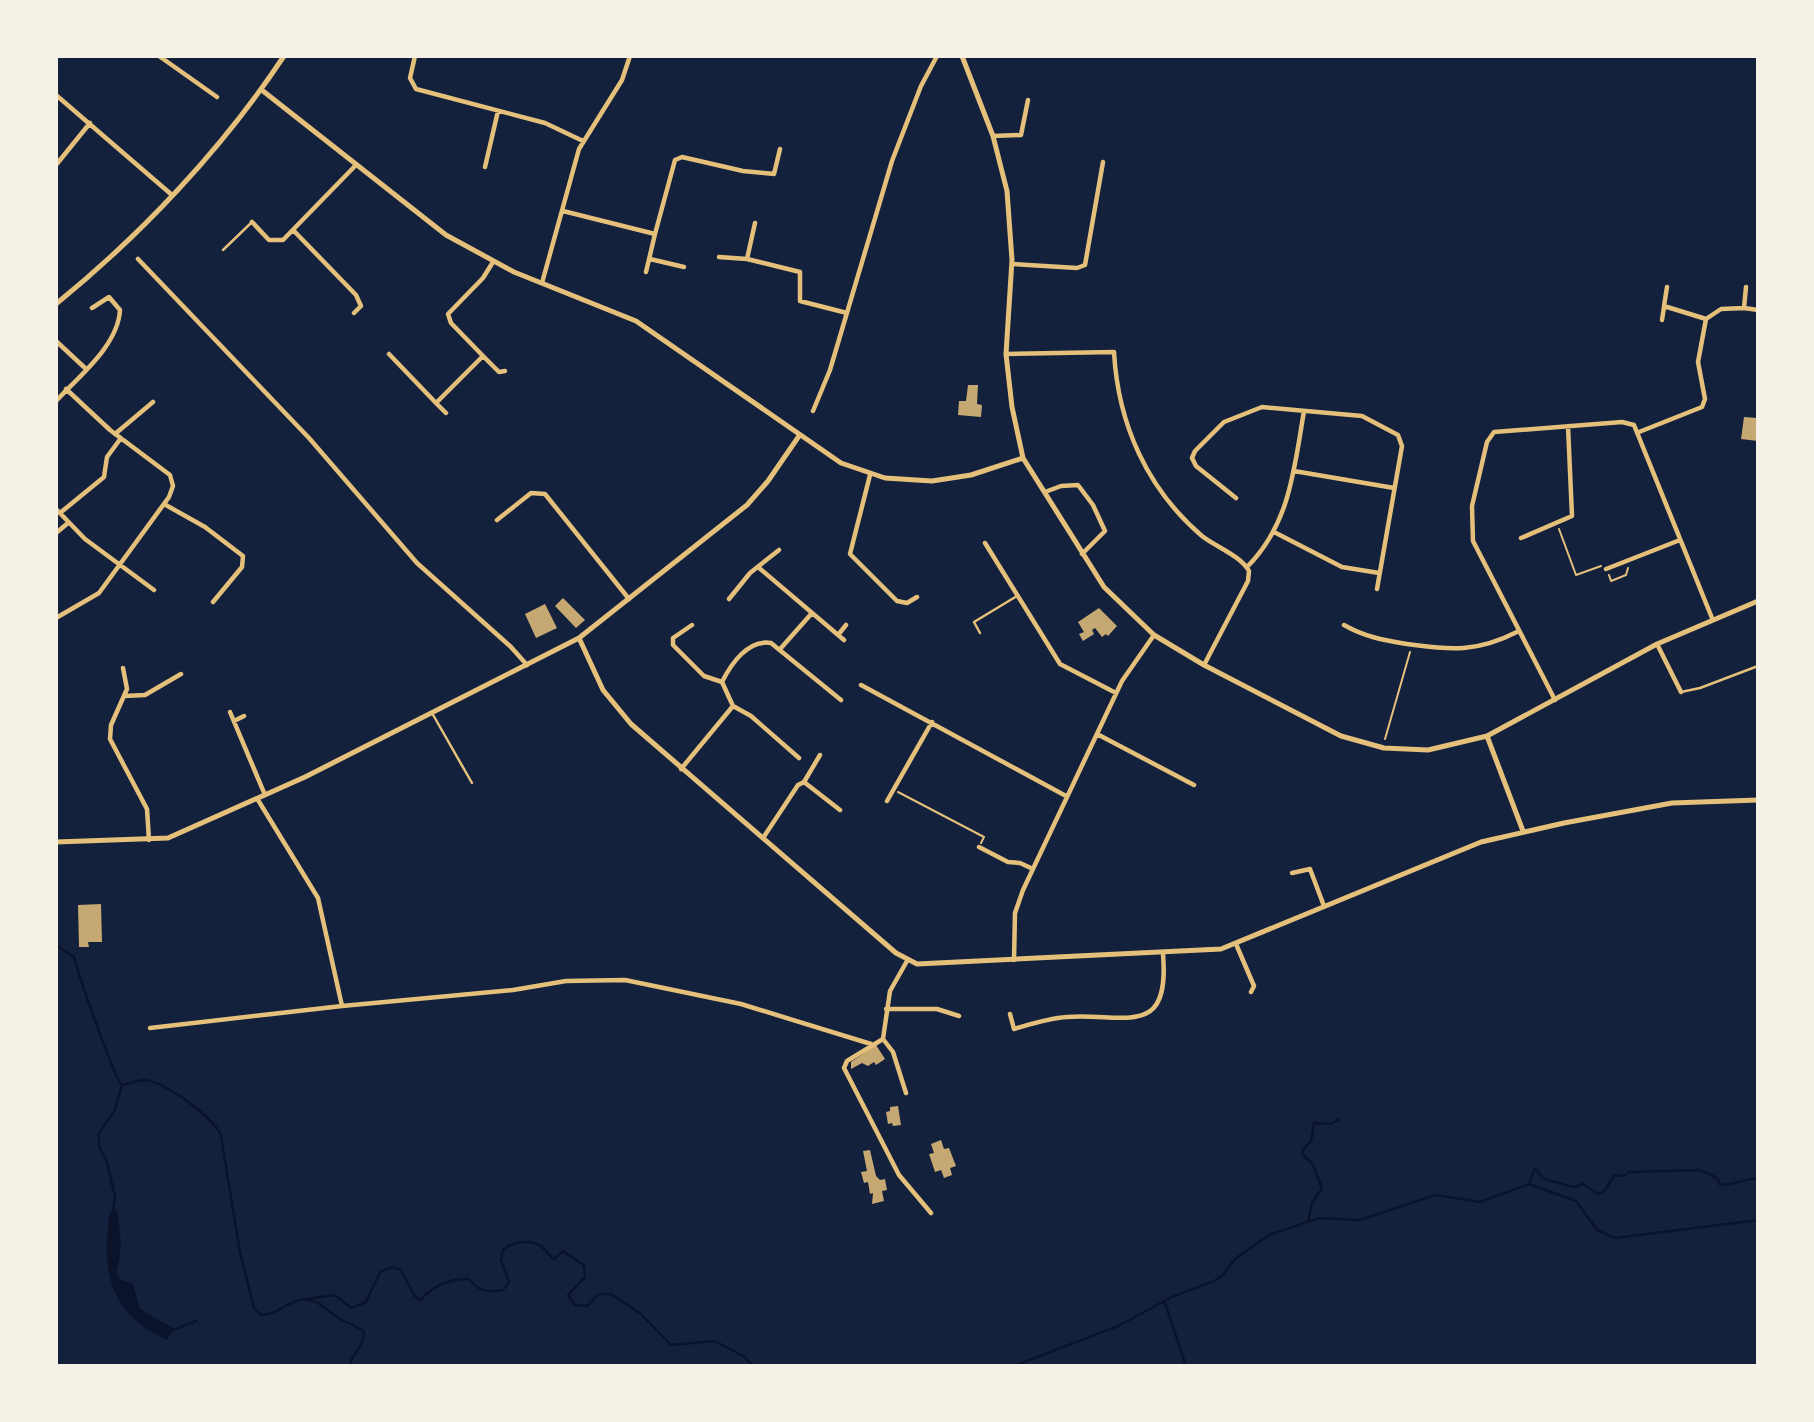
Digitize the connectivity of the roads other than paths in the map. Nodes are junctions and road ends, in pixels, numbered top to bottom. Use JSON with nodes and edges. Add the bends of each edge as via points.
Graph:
{"nodes":[{"id":1,"x":159,"y":56,"type":"edge"},
{"id":2,"x":172,"y":56,"type":"edge"},
{"id":3,"x":284,"y":56,"type":"edge"},
{"id":4,"x":415,"y":56,"type":"edge"},
{"id":5,"x":629,"y":56,"type":"edge"},
{"id":6,"x":937,"y":56,"type":"edge"},
{"id":7,"x":962,"y":56,"type":"edge"},
{"id":8,"x":167,"y":62,"type":"junction"},
{"id":9,"x":263,"y":91,"type":"junction"},
{"id":10,"x":56,"y":95,"type":"edge"},
{"id":11,"x":217,"y":97,"type":"dead end"},
{"id":12,"x":1028,"y":100,"type":"dead end"},
{"id":13,"x":498,"y":111,"type":"junction"},
{"id":14,"x":90,"y":123,"type":"junction"},
{"id":15,"x":993,"y":136,"type":"junction"},
{"id":16,"x":583,"y":141,"type":"junction"},
{"id":17,"x":780,"y":149,"type":"dead end"},
{"id":18,"x":1103,"y":162,"type":"dead end"},
{"id":19,"x":56,"y":165,"type":"edge"},
{"id":20,"x":355,"y":166,"type":"junction"},
{"id":21,"x":485,"y":167,"type":"dead end"},
{"id":22,"x":172,"y":195,"type":"junction"},
{"id":23,"x":563,"y":211,"type":"junction"},
{"id":24,"x":252,"y":222,"type":"joint"},
{"id":25,"x":755,"y":223,"type":"dead end"},
{"id":26,"x":294,"y":231,"type":"junction"},
{"id":27,"x":655,"y":234,"type":"junction"},
{"id":28,"x":223,"y":250,"type":"dead end"},
{"id":29,"x":719,"y":257,"type":"dead end"},
{"id":30,"x":747,"y":258,"type":"junction"},
{"id":31,"x":138,"y":259,"type":"dead end"},
{"id":32,"x":650,"y":260,"type":"junction"},
{"id":33,"x":494,"y":262,"type":"junction"},
{"id":34,"x":1012,"y":264,"type":"junction"},
{"id":35,"x":684,"y":267,"type":"dead end"},
{"id":36,"x":646,"y":272,"type":"dead end"},
{"id":37,"x":542,"y":283,"type":"junction"},
{"id":38,"x":1667,"y":287,"type":"dead end"},
{"id":39,"x":1746,"y":287,"type":"dead end"},
{"id":40,"x":56,"y":304,"type":"edge"},
{"id":41,"x":1664,"y":306,"type":"junction"},
{"id":42,"x":92,"y":308,"type":"dead end"},
{"id":43,"x":1744,"y":308,"type":"junction"},
{"id":44,"x":1758,"y":310,"type":"edge"},
{"id":45,"x":354,"y":313,"type":"dead end"},
{"id":46,"x":847,"y":313,"type":"junction"},
{"id":47,"x":1706,"y":319,"type":"junction"},
{"id":48,"x":1662,"y":320,"type":"dead end"},
{"id":49,"x":56,"y":341,"type":"edge"},
{"id":50,"x":388,"y":354,"type":"dead end"},
{"id":51,"x":1006,"y":354,"type":"junction"},
{"id":52,"x":483,"y":356,"type":"junction"},
{"id":53,"x":85,"y":368,"type":"junction"},
{"id":54,"x":505,"y":371,"type":"dead end"},
{"id":55,"x":66,"y":389,"type":"junction"},
{"id":56,"x":56,"y":401,"type":"edge"},
{"id":57,"x":153,"y":402,"type":"dead end"},
{"id":58,"x":436,"y":403,"type":"junction"},
{"id":59,"x":813,"y":411,"type":"dead end"},
{"id":60,"x":1304,"y":411,"type":"junction"},
{"id":61,"x":446,"y":413,"type":"dead end"},
{"id":62,"x":1568,"y":425,"type":"junction"},
{"id":63,"x":1639,"y":432,"type":"junction"},
{"id":64,"x":118,"y":436,"type":"junction"},
{"id":65,"x":799,"y":436,"type":"junction"},
{"id":66,"x":1023,"y":458,"type":"junction"},
{"id":67,"x":1294,"y":471,"type":"junction"},
{"id":68,"x":870,"y":474,"type":"junction"},
{"id":69,"x":1394,"y":488,"type":"junction"},
{"id":70,"x":1045,"y":492,"type":"junction"},
{"id":71,"x":1236,"y":498,"type":"dead end"},
{"id":72,"x":164,"y":504,"type":"junction"},
{"id":73,"x":58,"y":512,"type":"edge"},
{"id":74,"x":497,"y":520,"type":"dead end"},
{"id":75,"x":68,"y":523,"type":"junction"},
{"id":76,"x":1274,"y":532,"type":"junction"},
{"id":77,"x":56,"y":533,"type":"edge"},
{"id":78,"x":1521,"y":538,"type":"dead end"},
{"id":79,"x":1680,"y":540,"type":"junction"},
{"id":80,"x":985,"y":543,"type":"dead end"},
{"id":81,"x":779,"y":551,"type":"dead end"},
{"id":82,"x":1082,"y":554,"type":"junction"},
{"id":83,"x":119,"y":566,"type":"junction"},
{"id":84,"x":758,"y":567,"type":"junction"},
{"id":85,"x":1247,"y":567,"type":"junction"},
{"id":86,"x":1606,"y":569,"type":"road end"},
{"id":87,"x":1380,"y":573,"type":"junction"},
{"id":88,"x":1377,"y":589,"type":"dead end"},
{"id":89,"x":154,"y":590,"type":"dead end"},
{"id":90,"x":1018,"y":595,"type":"junction"},
{"id":91,"x":917,"y":597,"type":"dead end"},
{"id":92,"x":629,"y":599,"type":"junction"},
{"id":93,"x":729,"y":599,"type":"dead end"},
{"id":94,"x":213,"y":601,"type":"dead end"},
{"id":95,"x":1758,"y":601,"type":"edge"},
{"id":96,"x":812,"y":613,"type":"junction"},
{"id":97,"x":56,"y":618,"type":"edge"},
{"id":98,"x":1712,"y":618,"type":"junction"},
{"id":99,"x":692,"y":625,"type":"dead end"},
{"id":100,"x":846,"y":625,"type":"dead end"},
{"id":101,"x":1344,"y":625,"type":"dead end"},
{"id":102,"x":1518,"y":631,"type":"junction"},
{"id":103,"x":980,"y":633,"type":"dead end"},
{"id":104,"x":838,"y":635,"type":"junction"},
{"id":105,"x":1154,"y":635,"type":"junction"},
{"id":106,"x":579,"y":638,"type":"junction"},
{"id":107,"x":844,"y":640,"type":"dead end"},
{"id":108,"x":1657,"y":644,"type":"junction"},
{"id":109,"x":781,"y":649,"type":"junction"},
{"id":110,"x":527,"y":665,"type":"junction"},
{"id":111,"x":1204,"y":665,"type":"junction"},
{"id":112,"x":1758,"y":666,"type":"edge"},
{"id":113,"x":122,"y":668,"type":"dead end"},
{"id":114,"x":181,"y":674,"type":"dead end"},
{"id":115,"x":722,"y":682,"type":"junction"},
{"id":116,"x":861,"y":685,"type":"dead end"},
{"id":117,"x":1681,"y":692,"type":"joint"},
{"id":118,"x":1116,"y":693,"type":"junction"},
{"id":119,"x":124,"y":696,"type":"junction"},
{"id":120,"x":1555,"y":699,"type":"junction"},
{"id":121,"x":841,"y":700,"type":"dead end"},
{"id":122,"x":733,"y":706,"type":"junction"},
{"id":123,"x":230,"y":712,"type":"dead end"},
{"id":124,"x":432,"y":713,"type":"junction"},
{"id":125,"x":244,"y":716,"type":"dead end"},
{"id":126,"x":234,"y":721,"type":"junction"},
{"id":127,"x":932,"y":722,"type":"junction"},
{"id":128,"x":1097,"y":734,"type":"junction"},
{"id":129,"x":1487,"y":736,"type":"junction"},
{"id":130,"x":820,"y":755,"type":"dead end"},
{"id":131,"x":799,"y":758,"type":"dead end"},
{"id":132,"x":681,"y":769,"type":"junction"},
{"id":133,"x":804,"y":782,"type":"junction"},
{"id":134,"x":472,"y":783,"type":"dead end"},
{"id":135,"x":1194,"y":785,"type":"dead end"},
{"id":136,"x":265,"y":796,"type":"junction"},
{"id":137,"x":1066,"y":796,"type":"junction"},
{"id":138,"x":258,"y":800,"type":"junction"},
{"id":139,"x":1758,"y":800,"type":"edge"},
{"id":140,"x":887,"y":802,"type":"dead end"},
{"id":141,"x":840,"y":810,"type":"dead end"},
{"id":142,"x":1523,"y":831,"type":"junction"},
{"id":143,"x":762,"y":839,"type":"junction"},
{"id":144,"x":149,"y":841,"type":"junction"},
{"id":145,"x":56,"y":842,"type":"edge"},
{"id":146,"x":979,"y":846,"type":"road end"},
{"id":147,"x":1032,"y":869,"type":"junction"},
{"id":148,"x":1292,"y":873,"type":"dead end"},
{"id":149,"x":1324,"y":906,"type":"junction"},
{"id":150,"x":1236,"y":944,"type":"junction"},
{"id":151,"x":1163,"y":954,"type":"junction"},
{"id":152,"x":908,"y":961,"type":"junction"},
{"id":153,"x":1014,"y":961,"type":"junction"},
{"id":154,"x":1251,"y":992,"type":"dead end"},
{"id":155,"x":342,"y":1006,"type":"junction"},
{"id":156,"x":886,"y":1009,"type":"junction"},
{"id":157,"x":1010,"y":1014,"type":"dead end"},
{"id":158,"x":959,"y":1016,"type":"dead end"},
{"id":159,"x":150,"y":1028,"type":"dead end"},
{"id":160,"x":883,"y":1039,"type":"junction"},
{"id":161,"x":871,"y":1044,"type":"junction"},
{"id":162,"x":906,"y":1093,"type":"dead end"},
{"id":163,"x":931,"y":1213,"type":"dead end"}],
"edges":[{"from":1,"to":8,"type":"street"},
{"from":2,"to":8,"type":"street"},
{"from":3,"to":9,"type":"street"},
{"from":4,"to":13,"type":"street","via":[[410,78],[416,89]]},
{"from":5,"to":16,"type":"street","via":[[622,80]]},
{"from":6,"to":46,"type":"street","via":[[892,161]]},
{"from":7,"to":15,"type":"street"},
{"from":8,"to":11,"type":"street"},
{"from":9,"to":20,"type":"street"},
{"from":9,"to":22,"type":"street"},
{"from":10,"to":14,"type":"street"},
{"from":12,"to":15,"type":"street","via":[[1021,135]]},
{"from":13,"to":16,"type":"street","via":[[553,125]]},
{"from":13,"to":21,"type":"street"},
{"from":14,"to":19,"type":"street"},
{"from":14,"to":22,"type":"street"},
{"from":15,"to":34,"type":"street","via":[[1007,191]]},
{"from":16,"to":23,"type":"street"},
{"from":17,"to":27,"type":"street","via":[[774,174],[675,159]]},
{"from":18,"to":34,"type":"street","via":[[1085,265]]},
{"from":20,"to":26,"type":"street"},
{"from":20,"to":33,"type":"street","via":[[433,227]]},
{"from":22,"to":40,"type":"street"},
{"from":23,"to":27,"type":"street"},
{"from":23,"to":37,"type":"street"},
{"from":24,"to":26,"type":"street","via":[[274,242]]},
{"from":24,"to":28,"type":"lane"},
{"from":25,"to":30,"type":"street"},
{"from":26,"to":45,"type":"street","via":[[356,295],[360,306]]},
{"from":27,"to":32,"type":"street"},
{"from":29,"to":30,"type":"street"},
{"from":30,"to":46,"type":"street","via":[[800,272],[800,301]]},
{"from":31,"to":110,"type":"street","via":[[309,438],[417,564]]},
{"from":32,"to":35,"type":"street"},
{"from":32,"to":36,"type":"street"},
{"from":33,"to":37,"type":"street"},
{"from":33,"to":52,"type":"street","via":[[448,314]]},
{"from":34,"to":51,"type":"street"},
{"from":37,"to":65,"type":"street","via":[[643,325]]},
{"from":38,"to":41,"type":"street"},
{"from":39,"to":43,"type":"street"},
{"from":41,"to":47,"type":"street"},
{"from":41,"to":48,"type":"street"},
{"from":42,"to":53,"type":"street","via":[[107,297],[120,314],[108,343]]},
{"from":43,"to":44,"type":"street"},
{"from":43,"to":47,"type":"street","via":[[1721,309]]},
{"from":46,"to":59,"type":"street","via":[[827,382]]},
{"from":47,"to":63,"type":"street","via":[[1698,362],[1704,403],[1696,411]]},
{"from":49,"to":53,"type":"street"},
{"from":50,"to":58,"type":"street"},
{"from":51,"to":66,"type":"street"},
{"from":51,"to":85,"type":"street","via":[[1114,352],[1127,423],[1150,476],[1195,530]]},
{"from":52,"to":54,"type":"street","via":[[499,372]]},
{"from":52,"to":58,"type":"street"},
{"from":53,"to":55,"type":"street"},
{"from":55,"to":56,"type":"street"},
{"from":55,"to":64,"type":"street"},
{"from":57,"to":64,"type":"street"},
{"from":58,"to":61,"type":"street"},
{"from":60,"to":67,"type":"street"},
{"from":60,"to":69,"type":"street","via":[[1362,416],[1398,435],[1402,441]]},
{"from":60,"to":71,"type":"street","via":[[1270,407],[1244,412],[1224,422],[1195,451],[1196,466]]},
{"from":62,"to":63,"type":"street","via":[[1627,422]]},
{"from":62,"to":78,"type":"street","via":[[1573,513],[1569,519]]},
{"from":62,"to":102,"type":"street","via":[[1498,430],[1487,442],[1472,506],[1472,534],[1477,553]]},
{"from":63,"to":79,"type":"street"},
{"from":64,"to":72,"type":"street","via":[[170,475],[172,491]]},
{"from":64,"to":73,"type":"street","via":[[104,477]]},
{"from":65,"to":68,"type":"street","via":[[841,463]]},
{"from":65,"to":92,"type":"street","via":[[747,505]]},
{"from":66,"to":68,"type":"street","via":[[940,481]]},
{"from":66,"to":70,"type":"street"},
{"from":67,"to":69,"type":"street"},
{"from":67,"to":76,"type":"street","via":[[1288,503]]},
{"from":68,"to":91,"type":"street","via":[[850,554],[897,601],[907,603]]},
{"from":69,"to":87,"type":"street"},
{"from":70,"to":82,"type":"street"},
{"from":70,"to":82,"type":"street","via":[[1078,485],[1093,505],[1105,531]]},
{"from":72,"to":83,"type":"street"},
{"from":72,"to":94,"type":"street","via":[[243,556],[242,567]]},
{"from":73,"to":75,"type":"street"},
{"from":74,"to":92,"type":"street","via":[[531,493],[545,494]]},
{"from":75,"to":77,"type":"street"},
{"from":75,"to":83,"type":"street"},
{"from":76,"to":85,"type":"street"},
{"from":76,"to":87,"type":"street","via":[[1342,567]]},
{"from":79,"to":86,"type":"street"},
{"from":79,"to":98,"type":"street"},
{"from":80,"to":90,"type":"street"},
{"from":81,"to":84,"type":"street"},
{"from":82,"to":105,"type":"street","via":[[1117,602]]},
{"from":83,"to":89,"type":"street"},
{"from":83,"to":97,"type":"street","via":[[95,597]]},
{"from":84,"to":93,"type":"street"},
{"from":84,"to":96,"type":"street"},
{"from":85,"to":111,"type":"street","via":[[1248,581]]},
{"from":87,"to":88,"type":"street"},
{"from":90,"to":103,"type":"lane","via":[[974,622]]},
{"from":90,"to":118,"type":"street","via":[[1060,664]]},
{"from":92,"to":106,"type":"street"},
{"from":95,"to":98,"type":"street"},
{"from":96,"to":104,"type":"street"},
{"from":96,"to":109,"type":"street"},
{"from":98,"to":108,"type":"street"},
{"from":99,"to":115,"type":"street","via":[[673,638],[673,645],[704,676]]},
{"from":100,"to":104,"type":"street"},
{"from":101,"to":102,"type":"street","via":[[1368,638],[1451,650],[1490,645]]},
{"from":102,"to":120,"type":"street"},
{"from":104,"to":107,"type":"street"},
{"from":105,"to":111,"type":"street"},
{"from":105,"to":118,"type":"street"},
{"from":106,"to":110,"type":"street"},
{"from":106,"to":132,"type":"street","via":[[609,699]]},
{"from":108,"to":117,"type":"street"},
{"from":108,"to":120,"type":"street"},
{"from":109,"to":115,"type":"street","via":[[765,642],[753,645]]},
{"from":109,"to":121,"type":"street"},
{"from":110,"to":124,"type":"street"},
{"from":111,"to":129,"type":"street","via":[[1302,718],[1360,743],[1428,750]]},
{"from":112,"to":117,"type":"lane"},
{"from":113,"to":119,"type":"street","via":[[127,685]]},
{"from":114,"to":119,"type":"street","via":[[145,695]]},
{"from":115,"to":122,"type":"street"},
{"from":116,"to":127,"type":"street"},
{"from":118,"to":128,"type":"street"},
{"from":119,"to":144,"type":"street","via":[[110,739],[147,809]]},
{"from":120,"to":129,"type":"street"},
{"from":122,"to":131,"type":"street"},
{"from":122,"to":132,"type":"street"},
{"from":123,"to":126,"type":"street"},
{"from":124,"to":134,"type":"lane"},
{"from":124,"to":136,"type":"street"},
{"from":125,"to":126,"type":"street"},
{"from":126,"to":136,"type":"street"},
{"from":127,"to":137,"type":"street"},
{"from":127,"to":140,"type":"street"},
{"from":128,"to":135,"type":"street"},
{"from":128,"to":137,"type":"street"},
{"from":129,"to":142,"type":"street"},
{"from":130,"to":133,"type":"street"},
{"from":132,"to":143,"type":"street"},
{"from":133,"to":141,"type":"street"},
{"from":133,"to":143,"type":"street"},
{"from":136,"to":138,"type":"street"},
{"from":137,"to":147,"type":"street"},
{"from":138,"to":144,"type":"street","via":[[185,832]]},
{"from":138,"to":155,"type":"street","via":[[318,898]]},
{"from":139,"to":142,"type":"street","via":[[1672,803]]},
{"from":142,"to":149,"type":"street","via":[[1446,855]]},
{"from":143,"to":152,"type":"street"},
{"from":144,"to":145,"type":"street"},
{"from":146,"to":147,"type":"street"},
{"from":147,"to":153,"type":"street","via":[[1015,913]]},
{"from":148,"to":149,"type":"street","via":[[1310,869]]},
{"from":149,"to":150,"type":"street"},
{"from":150,"to":151,"type":"street"},
{"from":150,"to":154,"type":"street","via":[[1254,986]]},
{"from":151,"to":153,"type":"street"},
{"from":151,"to":157,"type":"street","via":[[1161,998],[1139,1017],[1067,1017],[1014,1029]]},
{"from":152,"to":153,"type":"street","via":[[936,966]]},
{"from":152,"to":156,"type":"street","via":[[890,990]]},
{"from":155,"to":159,"type":"street"},
{"from":155,"to":161,"type":"street","via":[[566,981],[625,980],[741,1004]]},
{"from":156,"to":158,"type":"street","via":[[937,1009]]},
{"from":156,"to":160,"type":"street"},
{"from":160,"to":161,"type":"street"},
{"from":160,"to":162,"type":"street","via":[[893,1052]]},
{"from":161,"to":163,"type":"street","via":[[847,1061],[844,1069],[904,1183]]}]}
